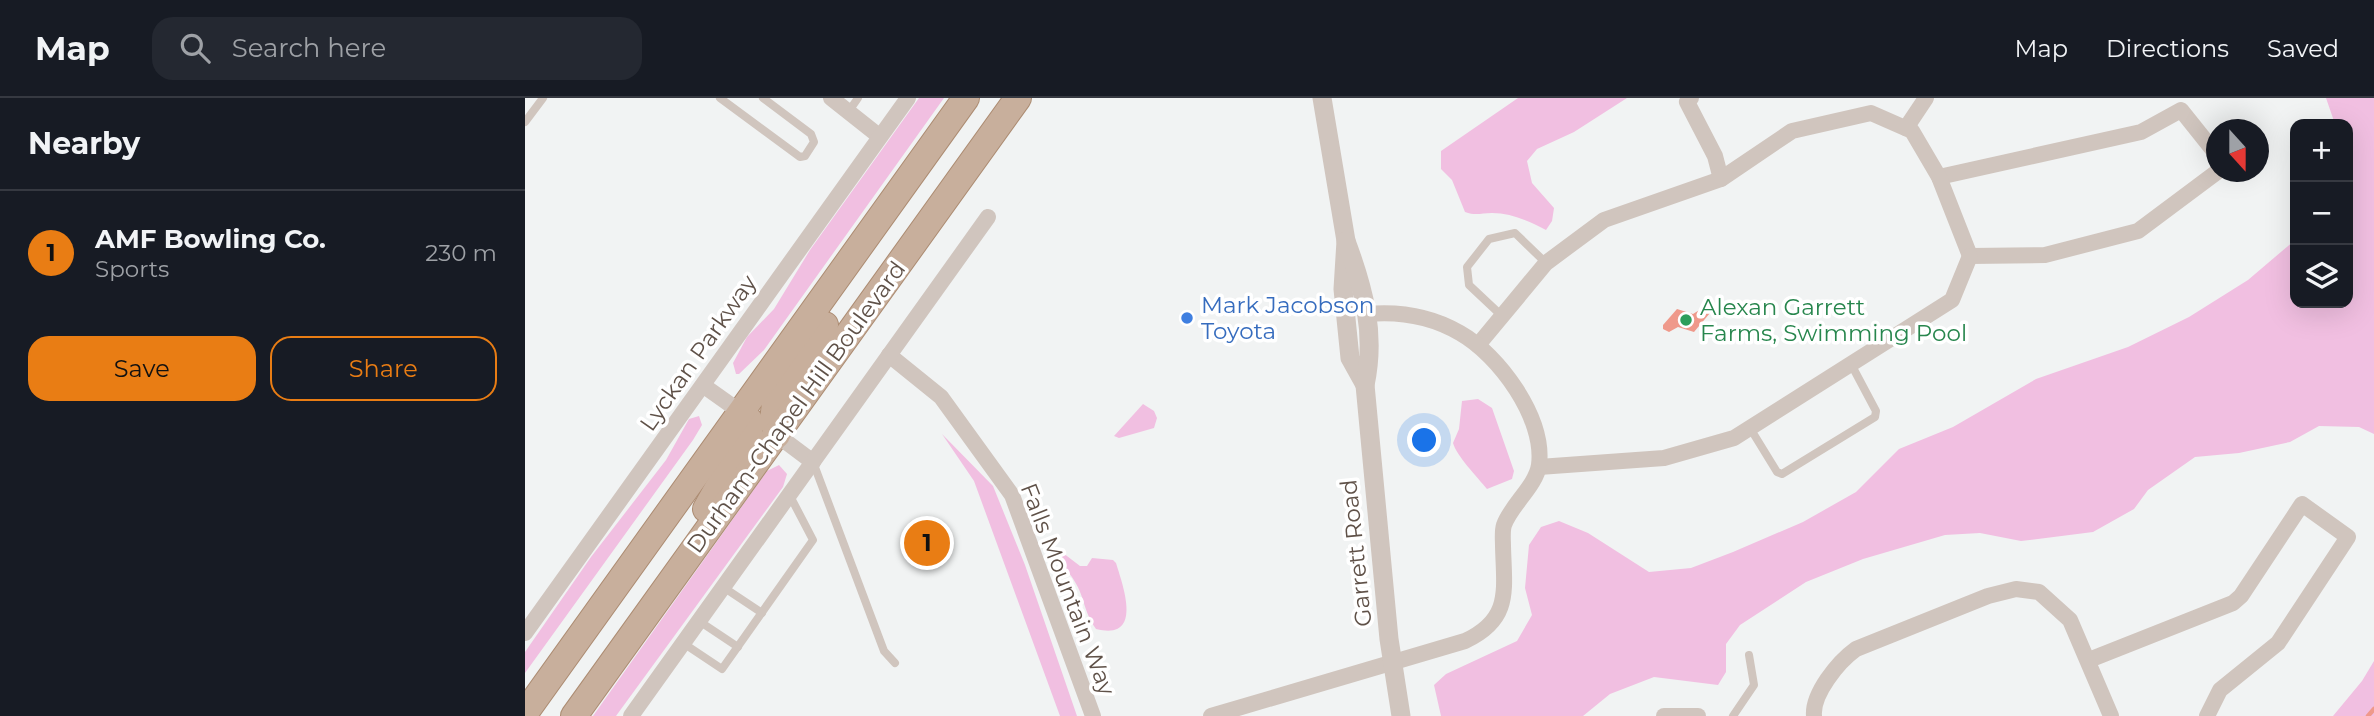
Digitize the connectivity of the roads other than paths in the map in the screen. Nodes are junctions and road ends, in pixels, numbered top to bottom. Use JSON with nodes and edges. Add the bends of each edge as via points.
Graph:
{"nodes":[{"id":1,"x":543,"y":98,"type":"edge"},
{"id":2,"x":720,"y":98,"type":"edge"},
{"id":3,"x":763,"y":98,"type":"edge"},
{"id":4,"x":831,"y":98,"type":"edge"},
{"id":5,"x":908,"y":98,"type":"edge"},
{"id":6,"x":966,"y":98,"type":"edge"},
{"id":7,"x":1018,"y":98,"type":"edge"},
{"id":8,"x":1322,"y":98,"type":"edge"},
{"id":9,"x":1691,"y":98,"type":"edge"},
{"id":10,"x":1926,"y":98,"type":"edge"},
{"id":11,"x":853,"y":104,"type":"edge"},
{"id":12,"x":525,"y":122,"type":"edge"},
{"id":13,"x":1906,"y":128,"type":"junction"},
{"id":14,"x":879,"y":136,"type":"junction"},
{"id":15,"x":2206,"y":141,"type":"edge"},
{"id":16,"x":1939,"y":177,"type":"junction"},
{"id":17,"x":1721,"y":179,"type":"junction"},
{"id":18,"x":2206,"y":180,"type":"edge"},
{"id":19,"x":903,"y":186,"type":"junction"},
{"id":20,"x":988,"y":217,"type":"dead end"},
{"id":21,"x":1346,"y":242,"type":"junction"},
{"id":22,"x":1970,"y":256,"type":"junction"},
{"id":23,"x":1546,"y":263,"type":"junction"},
{"id":24,"x":1367,"y":314,"type":"junction"},
{"id":25,"x":1502,"y":316,"type":"junction"},
{"id":26,"x":1478,"y":345,"type":"junction"},
{"id":27,"x":889,"y":355,"type":"junction"},
{"id":28,"x":1851,"y":364,"type":"junction"},
{"id":29,"x":1365,"y":385,"type":"junction"},
{"id":30,"x":704,"y":386,"type":"junction"},
{"id":31,"x":742,"y":414,"type":"junction"},
{"id":32,"x":1750,"y":428,"type":"junction"},
{"id":33,"x":777,"y":435,"type":"junction"},
{"id":34,"x":813,"y":462,"type":"junction"},
{"id":35,"x":1539,"y":467,"type":"junction"},
{"id":36,"x":789,"y":494,"type":"junction"},
{"id":37,"x":723,"y":587,"type":"junction"},
{"id":38,"x":655,"y":604,"type":"junction"},
{"id":39,"x":762,"y":612,"type":"junction"},
{"id":40,"x":699,"y":621,"type":"junction"},
{"id":41,"x":525,"y":633,"type":"edge"},
{"id":42,"x":683,"y":643,"type":"junction"},
{"id":43,"x":738,"y":647,"type":"junction"},
{"id":44,"x":1749,"y":654,"type":"dead end"},
{"id":45,"x":2089,"y":660,"type":"junction"},
{"id":46,"x":1392,"y":662,"type":"junction"},
{"id":47,"x":895,"y":663,"type":"dead end"},
{"id":48,"x":525,"y":713,"type":"edge"},
{"id":49,"x":574,"y":716,"type":"edge"},
{"id":50,"x":631,"y":716,"type":"edge"},
{"id":51,"x":1093,"y":716,"type":"edge"},
{"id":52,"x":1211,"y":716,"type":"edge"},
{"id":53,"x":1401,"y":716,"type":"edge"},
{"id":54,"x":1664,"y":716,"type":"edge"},
{"id":55,"x":1698,"y":716,"type":"edge"},
{"id":56,"x":1733,"y":716,"type":"edge"},
{"id":57,"x":1814,"y":716,"type":"edge"},
{"id":58,"x":2111,"y":716,"type":"edge"},
{"id":59,"x":2207,"y":716,"type":"edge"}],
"edges":[{"from":1,"to":12,"type":"lane"},
{"from":2,"to":3,"type":"lane","via":[[804,156],[814,142],[811,134]]},
{"from":4,"to":11,"type":"street"},
{"from":5,"to":14,"type":"street","name":"Lyckan Parkway"},
{"from":6,"to":19,"type":"highway","name":"Durham-Chapel Hill Boulevard"},
{"from":7,"to":33,"type":"highway","name":"Durham-Chapel Hill Boulevard"},
{"from":8,"to":21,"type":"street","name":"Garrett Road"},
{"from":9,"to":17,"type":"street","via":[[1687,102],[1715,156]]},
{"from":10,"to":13,"type":"street"},
{"from":11,"to":14,"type":"street"},
{"from":13,"to":16,"type":"street"},
{"from":13,"to":17,"type":"street","via":[[1871,113],[1792,131]]},
{"from":14,"to":30,"type":"street","name":"Lyckan Parkway"},
{"from":15,"to":16,"type":"street","via":[[2181,110],[2141,132]]},
{"from":16,"to":22,"type":"street"},
{"from":17,"to":23,"type":"street","via":[[1604,220]]},
{"from":18,"to":22,"type":"street","via":[[2138,231],[2045,255]]},
{"from":19,"to":31,"type":"highway","name":"Durham-Chapel Hill Boulevard"},
{"from":19,"to":33,"type":"highway","via":[[859,268],[775,403]]},
{"from":20,"to":27,"type":"street"},
{"from":21,"to":24,"type":"street","name":"Garrett Road","via":[[1364,290]]},
{"from":21,"to":29,"type":"street","name":"Garrett Road","via":[[1343,289],[1350,358]]},
{"from":22,"to":28,"type":"street","via":[[1952,300]]},
{"from":23,"to":25,"type":"street"},
{"from":23,"to":25,"type":"lane","via":[[1515,233],[1489,239],[1467,267],[1469,285]]},
{"from":24,"to":26,"type":"street","via":[[1417,316],[1459,332]]},
{"from":24,"to":29,"type":"street","name":"Garrett Road","via":[[1371,358]]},
{"from":25,"to":26,"type":"street"},
{"from":26,"to":35,"type":"street","via":[[1519,393],[1537,432]]},
{"from":27,"to":34,"type":"street"},
{"from":27,"to":51,"type":"street","name":"Falls Mountain Way","via":[[941,397],[1012,495]]},
{"from":28,"to":32,"type":"street"},
{"from":28,"to":32,"type":"lane","via":[[1875,417],[1782,474]]},
{"from":29,"to":46,"type":"street","name":"Garrett Road"},
{"from":30,"to":31,"type":"street"},
{"from":30,"to":41,"type":"street","name":"Lyckan Parkway"},
{"from":31,"to":38,"type":"highway","via":[[751,427],[747,439]]},
{"from":31,"to":48,"type":"highway","name":"Durham-Chapel Hill Boulevard"},
{"from":32,"to":35,"type":"street","via":[[1734,438],[1664,458]]},
{"from":33,"to":34,"type":"street"},
{"from":33,"to":38,"type":"highway","name":"Durham-Chapel Hill Boulevard"},
{"from":34,"to":36,"type":"street"},
{"from":34,"to":47,"type":"lane","via":[[884,651]]},
{"from":35,"to":46,"type":"street","via":[[1503,527],[1505,595],[1491,623],[1465,641]]},
{"from":36,"to":37,"type":"street"},
{"from":36,"to":39,"type":"lane","via":[[813,540]]},
{"from":37,"to":39,"type":"lane"},
{"from":37,"to":40,"type":"street"},
{"from":38,"to":49,"type":"highway","name":"Durham-Chapel Hill Boulevard"},
{"from":39,"to":43,"type":"lane"},
{"from":40,"to":42,"type":"street"},
{"from":40,"to":43,"type":"lane"},
{"from":42,"to":43,"type":"lane","via":[[722,669]]},
{"from":42,"to":50,"type":"street"},
{"from":44,"to":56,"type":"lane","via":[[1754,684]]},
{"from":45,"to":57,"type":"street","via":[[2070,620],[2053,602],[2039,592],[2016,589],[1856,649],[1816,699]]},
{"from":45,"to":58,"type":"street"},
{"from":45,"to":59,"type":"street","via":[[2233,603],[2302,504],[2348,537],[2278,643],[2220,690]]},
{"from":46,"to":52,"type":"street"},
{"from":46,"to":53,"type":"street","name":"Garrett Road"},
{"from":54,"to":55,"type":"street"}]}
